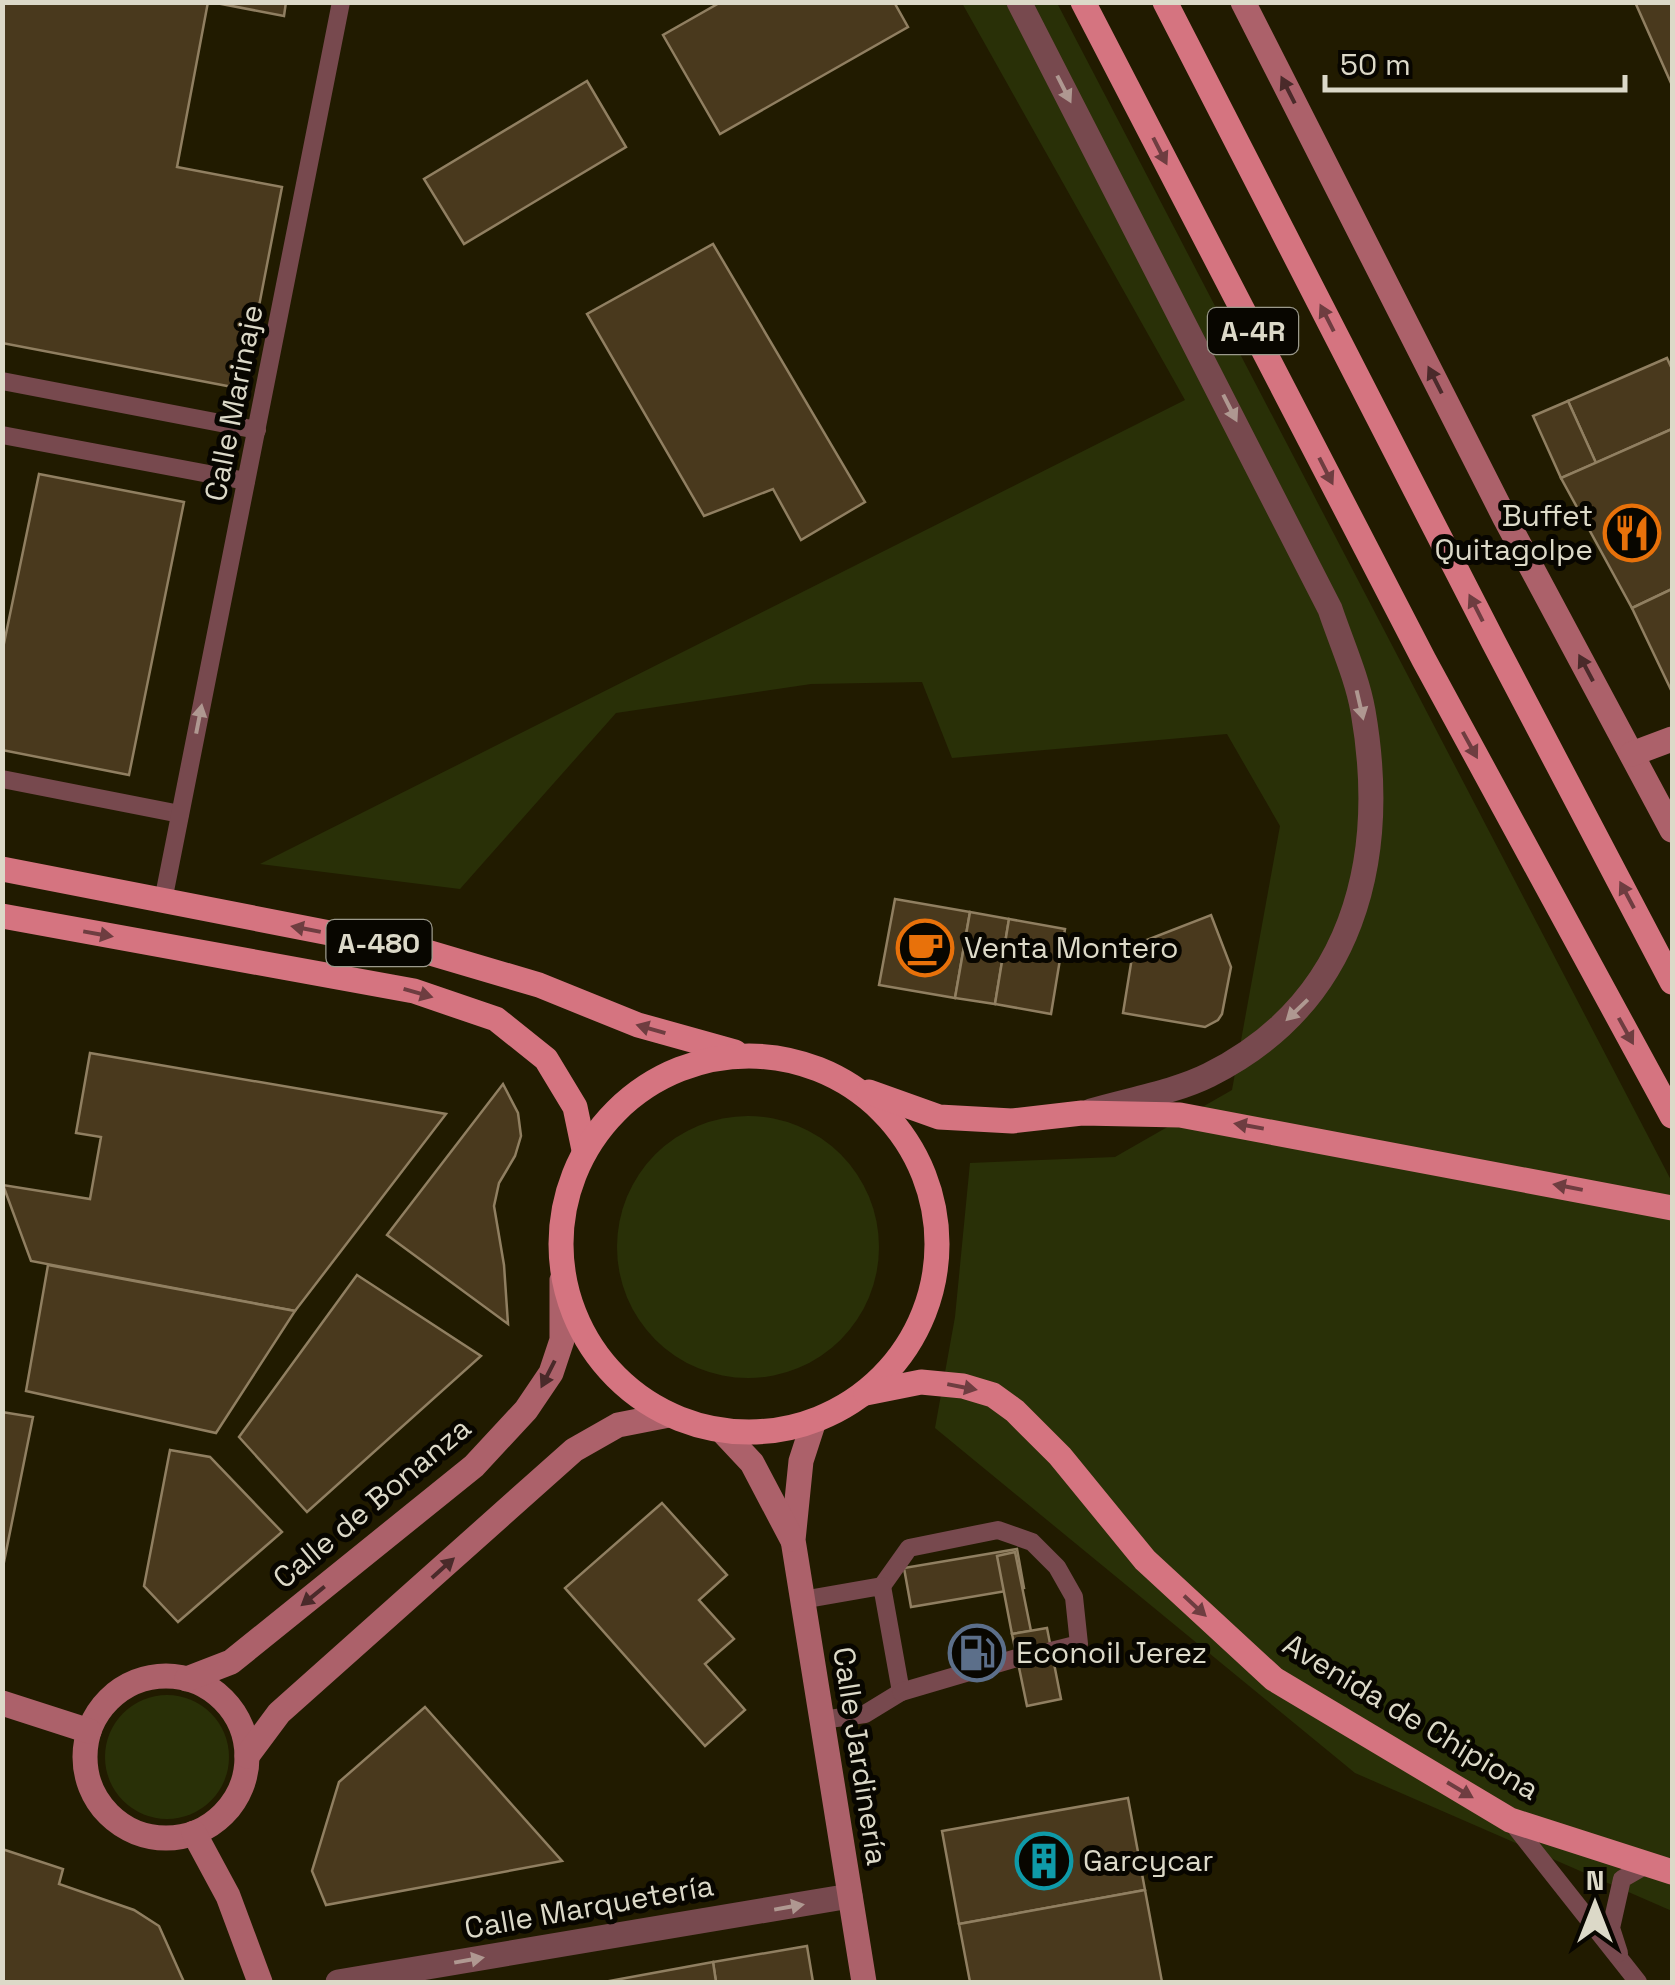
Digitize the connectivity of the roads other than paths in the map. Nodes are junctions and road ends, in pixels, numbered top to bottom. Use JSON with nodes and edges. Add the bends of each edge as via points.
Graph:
{"nodes":[{"id":1,"x":341,"y":2,"type":"edge"},
{"id":2,"x":1019,"y":2,"type":"edge"},
{"id":3,"x":1082,"y":2,"type":"edge"},
{"id":4,"x":1165,"y":2,"type":"edge"},
{"id":5,"x":1243,"y":2,"type":"edge"},
{"id":6,"x":2,"y":381,"type":"edge"},
{"id":7,"x":256,"y":430,"type":"junction"},
{"id":8,"x":2,"y":435,"type":"edge"},
{"id":9,"x":246,"y":481,"type":"junction"},
{"id":10,"x":1672,"y":739,"type":"edge"},
{"id":11,"x":1632,"y":754,"type":"junction"},
{"id":12,"x":2,"y":780,"type":"edge"},
{"id":13,"x":180,"y":814,"type":"junction"},
{"id":14,"x":1672,"y":830,"type":"edge"},
{"id":15,"x":2,"y":870,"type":"edge"},
{"id":16,"x":163,"y":901,"type":"junction"},
{"id":17,"x":2,"y":916,"type":"edge"},
{"id":18,"x":1672,"y":982,"type":"edge"},
{"id":19,"x":745,"y":1055,"type":"junction"},
{"id":20,"x":854,"y":1087,"type":"junction"},
{"id":21,"x":1082,"y":1113,"type":"junction"},
{"id":22,"x":1672,"y":1116,"type":"edge"},
{"id":23,"x":584,"y":1150,"type":"junction"},
{"id":24,"x":1668,"y":1207,"type":"edge"},
{"id":25,"x":562,"y":1280,"type":"junction"},
{"id":26,"x":866,"y":1392,"type":"junction"},
{"id":27,"x":669,"y":1415,"type":"junction"},
{"id":28,"x":814,"y":1421,"type":"junction"},
{"id":29,"x":722,"y":1430,"type":"junction"},
{"id":30,"x":793,"y":1540,"type":"junction"},
{"id":31,"x":882,"y":1586,"type":"junction"},
{"id":32,"x":802,"y":1600,"type":"junction"},
{"id":33,"x":1051,"y":1651,"type":"dead end"},
{"id":34,"x":1017,"y":1658,"type":"dead end"},
{"id":35,"x":187,"y":1679,"type":"junction"},
{"id":36,"x":900,"y":1692,"type":"junction"},
{"id":37,"x":2,"y":1703,"type":"edge"},
{"id":38,"x":822,"y":1720,"type":"junction"},
{"id":39,"x":89,"y":1731,"type":"junction"},
{"id":40,"x":248,"y":1756,"type":"junction"},
{"id":41,"x":1510,"y":1820,"type":"junction"},
{"id":42,"x":194,"y":1833,"type":"junction"},
{"id":43,"x":1660,"y":1868,"type":"edge"},
{"id":44,"x":850,"y":1896,"type":"junction"},
{"id":45,"x":1622,"y":1963,"type":"junction"},
{"id":46,"x":260,"y":1982,"type":"edge"},
{"id":47,"x":338,"y":1982,"type":"edge"},
{"id":48,"x":864,"y":1982,"type":"edge"},
{"id":49,"x":1638,"y":1982,"type":"edge"}],
"edges":[{"from":1,"to":7,"type":"lane","name":"Calle Marinaje"},
{"from":2,"to":21,"type":"street","one_way":true,"via":[[1330,609],[1363,709],[1370,790],[1368,860],[1345,940],[1310,998],[1265,1041],[1206,1077]]},
{"from":3,"to":22,"type":"main road","number":"A-4R","one_way":true,"via":[[1424,660]]},
{"from":18,"to":4,"type":"main road","number":"A-4R","one_way":true},
{"from":11,"to":5,"type":"street","one_way":true},
{"from":6,"to":7,"type":"lane"},
{"from":7,"to":9,"type":"lane","name":"Calle Marinaje"},
{"from":8,"to":9,"type":"lane"},
{"from":13,"to":9,"type":"lane","name":"Calle Marinaje","one_way":true},
{"from":10,"to":11,"type":"street"},
{"from":11,"to":14,"type":"street"},
{"from":12,"to":13,"type":"lane"},
{"from":13,"to":16,"type":"lane","name":"Calle Marinaje"},
{"from":15,"to":16,"type":"main road","number":"A-480"},
{"from":19,"to":16,"type":"main road","number":"A-480","one_way":true,"via":[[638,1026],[427,952]]},
{"from":17,"to":23,"type":"main road","number":"A-480","one_way":true,"via":[[414,991],[496,1020],[546,1059],[575,1108]]},
{"from":19,"to":20,"type":"main road","via":[[802,1062]]},
{"from":19,"to":23,"type":"main road","via":[[696,1062],[652,1081],[614,1111]]},
{"from":20,"to":21,"type":"main road","via":[[939,1117],[1012,1121]]},
{"from":20,"to":26,"type":"main road","via":[[892,1120],[920,1163],[936,1211],[938,1262],[926,1312],[901,1356]]},
{"from":24,"to":21,"type":"main road","one_way":true,"via":[[1250,1126],[1180,1115]]},
{"from":23,"to":25,"type":"main road","via":[[566,1191],[559,1235]]},
{"from":25,"to":27,"type":"main road","via":[[576,1322],[600,1360],[630,1392]]},
{"from":25,"to":35,"type":"street","name":"Calle de Bonanza","one_way":true,"via":[[562,1340],[550,1373],[474,1466],[231,1662]]},
{"from":26,"to":28,"type":"main road"},
{"from":26,"to":41,"type":"main road","name":"Avenida de Chipiona","one_way":true,"via":[[922,1382],[993,1395],[1060,1456],[1145,1560],[1274,1679]]},
{"from":27,"to":29,"type":"main road"},
{"from":40,"to":27,"type":"street","one_way":true,"via":[[279,1713],[574,1450],[618,1424]]},
{"from":28,"to":29,"type":"main road","via":[[768,1431]]},
{"from":28,"to":30,"type":"street","name":"Calle Jardinería","via":[[801,1460]]},
{"from":29,"to":30,"type":"street","name":"Calle Jardinería","via":[[752,1462]]},
{"from":30,"to":32,"type":"street","name":"Calle Jardinería"},
{"from":31,"to":32,"type":"lane"},
{"from":31,"to":33,"type":"lane","via":[[909,1548],[998,1530],[1032,1542],[1074,1597],[1079,1644]]},
{"from":31,"to":36,"type":"lane"},
{"from":32,"to":38,"type":"street","name":"Calle Jardinería"},
{"from":34,"to":36,"type":"lane"},
{"from":35,"to":39,"type":"street","via":[[139,1680],[100,1709]]},
{"from":35,"to":40,"type":"street","via":[[230,1707]]},
{"from":36,"to":38,"type":"lane","via":[[865,1714]]},
{"from":37,"to":39,"type":"street"},
{"from":38,"to":44,"type":"street","name":"Calle Jardinería"},
{"from":39,"to":42,"type":"street","via":[[88,1782],[100,1805],[142,1835]]},
{"from":40,"to":42,"type":"street","via":[[233,1803]]},
{"from":41,"to":43,"type":"main road","name":"Avenida de Chipiona"},
{"from":41,"to":45,"type":"lane"},
{"from":42,"to":46,"type":"street","via":[[228,1896]]},
{"from":43,"to":45,"type":"lane","via":[[1622,1879],[1611,1928]]},
{"from":47,"to":44,"type":"street","name":"Calle Marquetería","one_way":true},
{"from":44,"to":48,"type":"street","name":"Calle Jardinería"},
{"from":45,"to":49,"type":"lane"}]}
